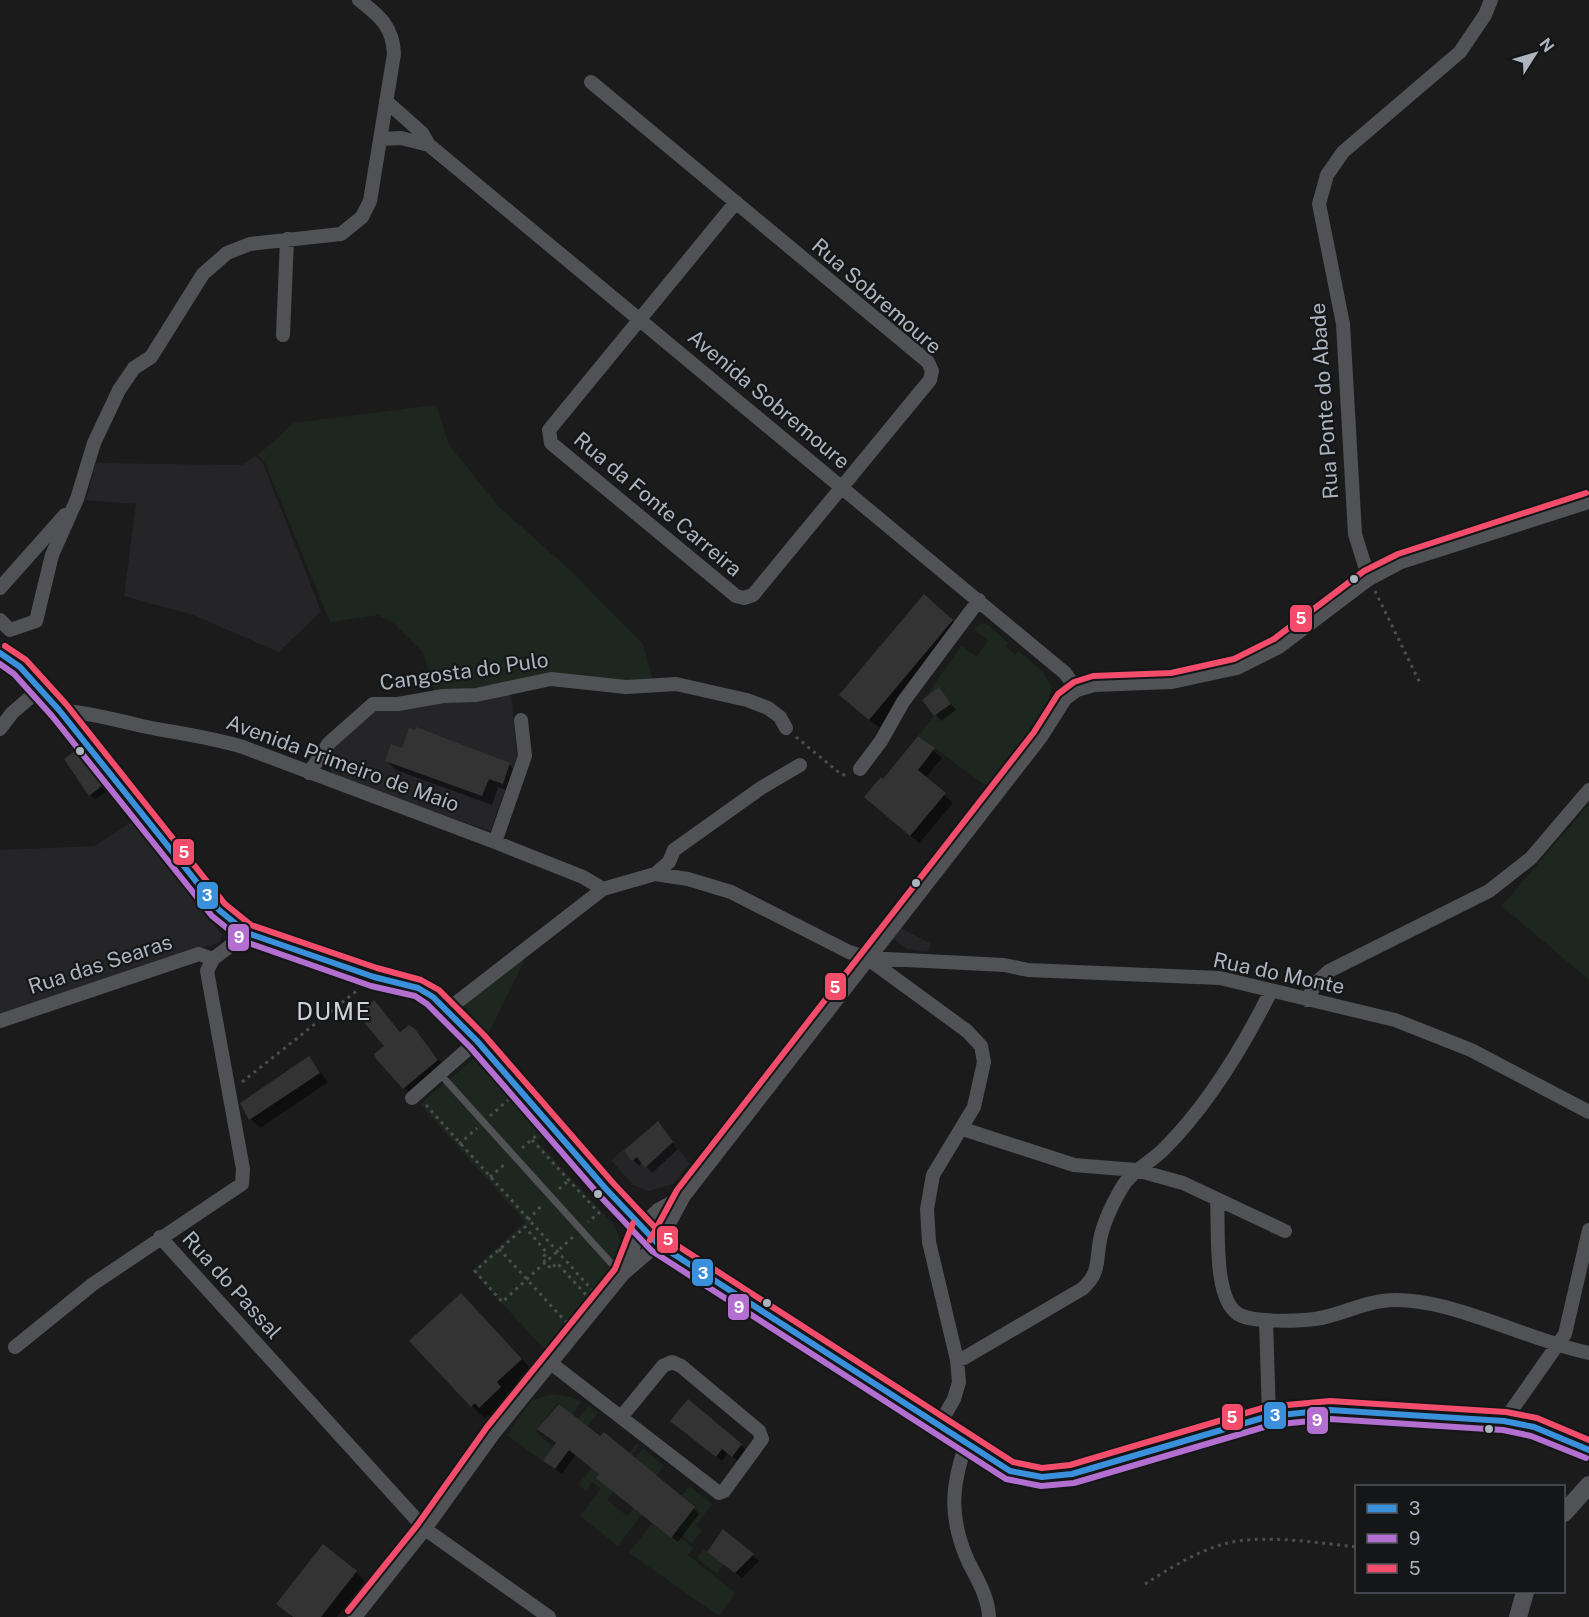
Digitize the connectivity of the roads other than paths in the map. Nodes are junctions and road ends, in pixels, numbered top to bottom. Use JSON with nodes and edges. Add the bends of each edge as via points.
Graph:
{"nodes":[{"id":1,"x":1491,"y":0,"type":"edge"},
{"id":2,"x":362,"y":3,"type":"edge"},
{"id":3,"x":591,"y":82,"type":"dead end"},
{"id":4,"x":386,"y":100,"type":"junction"},
{"id":5,"x":381,"y":139,"type":"junction"},
{"id":6,"x":429,"y":145,"type":"junction"},
{"id":7,"x":736,"y":202,"type":"junction"},
{"id":8,"x":287,"y":239,"type":"junction"},
{"id":9,"x":639,"y":320,"type":"junction"},
{"id":10,"x":283,"y":335,"type":"dead end"},
{"id":11,"x":842,"y":487,"type":"junction"},
{"id":12,"x":77,"y":499,"type":"junction"},
{"id":13,"x":1589,"y":502,"type":"edge"},
{"id":14,"x":1369,"y":579,"type":"junction"},
{"id":15,"x":0,"y":588,"type":"edge"},
{"id":16,"x":979,"y":600,"type":"junction"},
{"id":17,"x":0,"y":620,"type":"edge"},
{"id":18,"x":0,"y":653,"type":"edge"},
{"id":19,"x":40,"y":689,"type":"junction"},
{"id":20,"x":1077,"y":690,"type":"junction"},
{"id":21,"x":59,"y":710,"type":"junction"},
{"id":22,"x":521,"y":720,"type":"dead end"},
{"id":23,"x":786,"y":728,"type":"road end"},
{"id":24,"x":0,"y":729,"type":"edge"},
{"id":25,"x":800,"y":765,"type":"dead end"},
{"id":26,"x":860,"y":769,"type":"road end"},
{"id":27,"x":309,"y":773,"type":"junction"},
{"id":28,"x":1589,"y":790,"type":"edge"},
{"id":29,"x":495,"y":842,"type":"junction"},
{"id":30,"x":655,"y":874,"type":"junction"},
{"id":31,"x":603,"y":889,"type":"junction"},
{"id":32,"x":247,"y":933,"type":"junction"},
{"id":33,"x":867,"y":958,"type":"junction"},
{"id":34,"x":213,"y":959,"type":"junction"},
{"id":35,"x":1271,"y":991,"type":"junction"},
{"id":36,"x":1307,"y":1000,"type":"junction"},
{"id":37,"x":447,"y":1010,"type":"junction"},
{"id":38,"x":0,"y":1021,"type":"edge"},
{"id":39,"x":477,"y":1041,"type":"junction"},
{"id":40,"x":440,"y":1074,"type":"junction"},
{"id":41,"x":412,"y":1098,"type":"dead end"},
{"id":42,"x":1589,"y":1112,"type":"edge"},
{"id":43,"x":963,"y":1129,"type":"junction"},
{"id":44,"x":1136,"y":1170,"type":"junction"},
{"id":45,"x":684,"y":1196,"type":"junction"},
{"id":46,"x":1217,"y":1201,"type":"junction"},
{"id":47,"x":641,"y":1226,"type":"junction"},
{"id":48,"x":1589,"y":1230,"type":"edge"},
{"id":49,"x":1285,"y":1231,"type":"dead end"},
{"id":50,"x":160,"y":1236,"type":"junction"},
{"id":51,"x":658,"y":1244,"type":"junction"},
{"id":52,"x":610,"y":1263,"type":"dead end"},
{"id":53,"x":623,"y":1274,"type":"junction"},
{"id":54,"x":1266,"y":1320,"type":"junction"},
{"id":55,"x":1556,"y":1344,"type":"junction"},
{"id":56,"x":15,"y":1347,"type":"dead end"},
{"id":57,"x":1589,"y":1353,"type":"edge"},
{"id":58,"x":957,"y":1360,"type":"junction"},
{"id":59,"x":552,"y":1364,"type":"junction"},
{"id":60,"x":622,"y":1416,"type":"junction"},
{"id":61,"x":1269,"y":1416,"type":"junction"},
{"id":62,"x":1504,"y":1421,"type":"junction"},
{"id":63,"x":939,"y":1425,"type":"junction"},
{"id":64,"x":966,"y":1444,"type":"junction"},
{"id":65,"x":1589,"y":1451,"type":"edge"},
{"id":66,"x":1589,"y":1484,"type":"edge"},
{"id":67,"x":1565,"y":1511,"type":"edge"},
{"id":68,"x":425,"y":1529,"type":"junction"},
{"id":69,"x":1525,"y":1593,"type":"edge"},
{"id":70,"x":355,"y":1617,"type":"edge"},
{"id":71,"x":549,"y":1617,"type":"edge"},
{"id":72,"x":989,"y":1617,"type":"edge"},
{"id":73,"x":1518,"y":1617,"type":"edge"}],
"edges":[{"from":1,"to":14,"type":"street","name":"Rua Ponte do Abade","via":[[1460,52],[1342,152],[1327,175],[1319,204],[1343,324],[1354,534]]},
{"from":2,"to":4,"type":"street","via":[[384,19],[394,38]]},
{"from":3,"to":7,"type":"street","name":"Rua Sobremoure"},
{"from":4,"to":5,"type":"street"},
{"from":4,"to":6,"type":"street","name":"Avenida Sobremoure","via":[[422,133]]},
{"from":5,"to":6,"type":"street","name":"Avenida Sobremoure","via":[[401,138]]},
{"from":5,"to":8,"type":"street","via":[[370,201],[363,217],[341,234]]},
{"from":6,"to":9,"type":"street","name":"Avenida Sobremoure"},
{"from":7,"to":9,"type":"street"},
{"from":7,"to":11,"type":"street","name":"Rua Sobremoure","via":[[928,362],[932,371],[930,380]]},
{"from":8,"to":10,"type":"street"},
{"from":8,"to":12,"type":"street","via":[[250,244],[227,253],[203,274],[151,357],[134,368],[119,390],[94,443]]},
{"from":9,"to":11,"type":"street","name":"Avenida Sobremoure"},
{"from":9,"to":11,"type":"street","name":"Rua da Fonte Carreira","via":[[549,430],[551,443],[726,589],[744,598],[753,595]]},
{"from":11,"to":16,"type":"street","name":"Avenida Sobremoure"},
{"from":12,"to":15,"type":"street"},
{"from":12,"to":17,"type":"street","via":[[52,555],[36,621],[10,630]]},
{"from":13,"to":14,"type":"street","via":[[1401,562]]},
{"from":14,"to":20,"type":"street","via":[[1279,647],[1237,668],[1172,682],[1094,685]]},
{"from":16,"to":20,"type":"street","name":"Avenida Sobremoure","via":[[1065,673]]},
{"from":16,"to":26,"type":"street","via":[[903,702]]},
{"from":18,"to":19,"type":"street"},
{"from":19,"to":21,"type":"street"},
{"from":19,"to":24,"type":"street"},
{"from":20,"to":33,"type":"street","via":[[1065,699],[1041,737]]},
{"from":21,"to":27,"type":"street","name":"Avenida Primeiro de Maio","via":[[206,736]]},
{"from":21,"to":32,"type":"street","via":[[219,910]]},
{"from":22,"to":29,"type":"street","via":[[525,756]]},
{"from":23,"to":27,"type":"street","name":"Cangosta do Pulo","via":[[768,708],[676,684],[626,687],[551,679],[476,695],[373,704],[329,743]]},
{"from":25,"to":30,"type":"street","via":[[674,850],[669,862]]},
{"from":27,"to":29,"type":"street","name":"Avenida Primeiro de Maio"},
{"from":28,"to":36,"type":"street","via":[[1531,858],[1488,891],[1329,970]]},
{"from":29,"to":31,"type":"street","name":"Avenida Primeiro de Maio","via":[[583,877]]},
{"from":30,"to":31,"type":"street"},
{"from":30,"to":33,"type":"street","via":[[731,892]]},
{"from":31,"to":37,"type":"street"},
{"from":32,"to":34,"type":"street"},
{"from":32,"to":37,"type":"street","via":[[417,988]]},
{"from":33,"to":35,"type":"street","name":"Rua do Monte","via":[[1220,978]]},
{"from":33,"to":43,"type":"street","via":[[967,1031],[981,1046],[984,1062],[974,1107]]},
{"from":33,"to":45,"type":"street"},
{"from":34,"to":38,"type":"street","name":"Rua das Searas","via":[[199,954]]},
{"from":34,"to":50,"type":"street","name":"Rua do Passal","via":[[207,971],[243,1169],[242,1184]]},
{"from":35,"to":36,"type":"street","name":"Rua do Monte"},
{"from":35,"to":44,"type":"street","via":[[1216,1086],[1163,1150]]},
{"from":36,"to":42,"type":"street","name":"Rua do Monte","via":[[1395,1020],[1471,1050]]},
{"from":37,"to":39,"type":"street"},
{"from":39,"to":40,"type":"street"},
{"from":39,"to":47,"type":"street"},
{"from":40,"to":41,"type":"street"},
{"from":40,"to":52,"type":"lane"},
{"from":43,"to":44,"type":"street","via":[[1074,1165]]},
{"from":43,"to":58,"type":"street","via":[[933,1175],[927,1209],[929,1242]]},
{"from":44,"to":46,"type":"street","via":[[1183,1183]]},
{"from":44,"to":58,"type":"street","via":[[1120,1190],[1103,1230],[1093,1280]]},
{"from":45,"to":47,"type":"street","via":[[658,1210]]},
{"from":45,"to":51,"type":"street"},
{"from":46,"to":49,"type":"street"},
{"from":46,"to":54,"type":"street","via":[[1222,1290],[1230,1308],[1240,1316]]},
{"from":47,"to":51,"type":"street"},
{"from":47,"to":53,"type":"street"},
{"from":48,"to":55,"type":"street","via":[[1565,1334]]},
{"from":50,"to":56,"type":"street"},
{"from":50,"to":68,"type":"street","name":"Rua do Passal"},
{"from":51,"to":53,"type":"street"},
{"from":51,"to":63,"type":"street"},
{"from":53,"to":59,"type":"street"},
{"from":54,"to":55,"type":"street","via":[[1315,1319],[1382,1300],[1425,1301]]},
{"from":54,"to":61,"type":"street"},
{"from":55,"to":57,"type":"street"},
{"from":55,"to":62,"type":"street"},
{"from":58,"to":63,"type":"street","via":[[959,1382]]},
{"from":59,"to":60,"type":"street"},
{"from":59,"to":68,"type":"street","via":[[494,1433]]},
{"from":60,"to":60,"type":"street","via":[[719,1493],[762,1438],[672,1362],[663,1366]]},
{"from":61,"to":62,"type":"street","via":[[1330,1410]]},
{"from":61,"to":64,"type":"street","via":[[1072,1474],[1042,1477],[1011,1470]]},
{"from":62,"to":65,"type":"street","via":[[1534,1427]]},
{"from":63,"to":64,"type":"street"},
{"from":64,"to":72,"type":"street","via":[[952,1497],[955,1523],[982,1588]]},
{"from":66,"to":67,"type":"street"},
{"from":68,"to":70,"type":"street"},
{"from":68,"to":71,"type":"street","name":"Rua do Passal"},
{"from":69,"to":73,"type":"street"}]}
